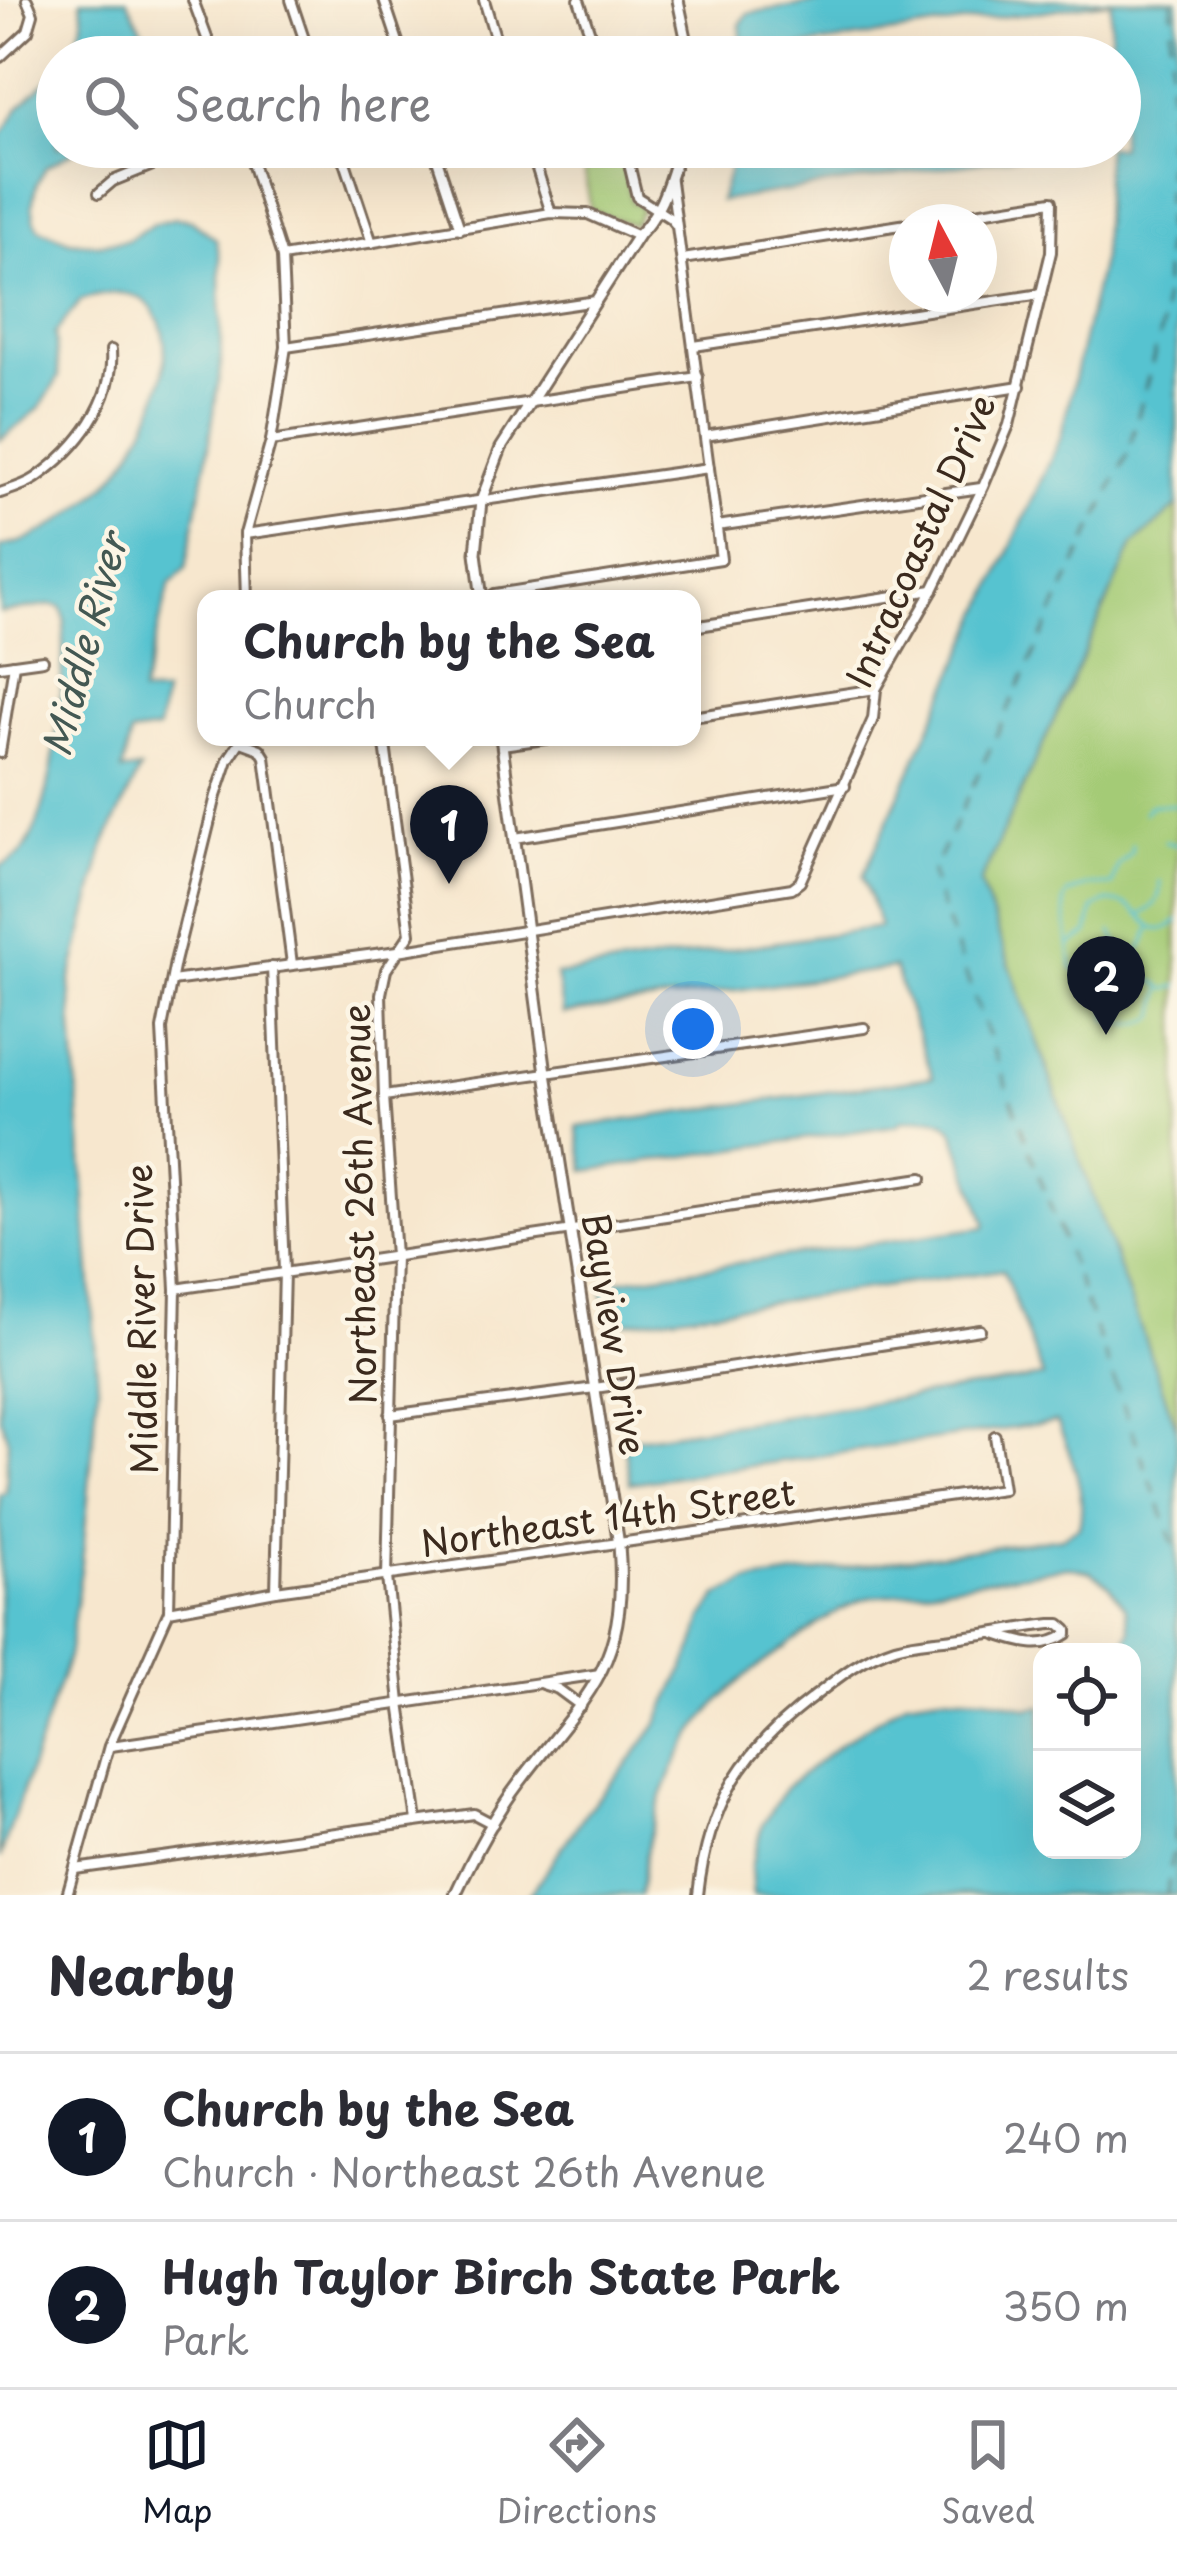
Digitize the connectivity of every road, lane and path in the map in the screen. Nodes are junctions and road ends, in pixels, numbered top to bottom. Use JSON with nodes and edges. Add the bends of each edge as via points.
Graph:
{"nodes":[{"id":1,"x":27,"y":0,"type":"edge"},
{"id":2,"x":193,"y":0,"type":"edge"},
{"id":3,"x":291,"y":0,"type":"edge"},
{"id":4,"x":384,"y":0,"type":"edge"},
{"id":5,"x":484,"y":0,"type":"edge"},
{"id":6,"x":579,"y":0,"type":"edge"},
{"id":7,"x":677,"y":0,"type":"edge"},
{"id":8,"x":206,"y":36,"type":"edge"},
{"id":9,"x":303,"y":36,"type":"edge"},
{"id":10,"x":396,"y":36,"type":"edge"},
{"id":11,"x":495,"y":36,"type":"edge"},
{"id":12,"x":591,"y":36,"type":"edge"},
{"id":13,"x":685,"y":36,"type":"edge"},
{"id":14,"x":0,"y":56,"type":"edge"},
{"id":15,"x":145,"y":168,"type":"edge"},
{"id":16,"x":254,"y":168,"type":"edge"},
{"id":17,"x":347,"y":168,"type":"edge"},
{"id":18,"x":440,"y":168,"type":"edge"},
{"id":19,"x":537,"y":168,"type":"edge"},
{"id":20,"x":630,"y":168,"type":"edge"},
{"id":21,"x":674,"y":168,"type":"edge"},
{"id":22,"x":671,"y":178,"type":"junction"},
{"id":23,"x":99,"y":194,"type":"dead end"},
{"id":24,"x":654,"y":208,"type":"junction"},
{"id":25,"x":997,"y":209,"type":"edge"},
{"id":26,"x":551,"y":213,"type":"junction"},
{"id":27,"x":889,"y":227,"type":"edge"},
{"id":28,"x":678,"y":229,"type":"junction"},
{"id":29,"x":460,"y":230,"type":"junction"},
{"id":30,"x":638,"y":235,"type":"junction"},
{"id":31,"x":372,"y":243,"type":"junction"},
{"id":32,"x":282,"y":257,"type":"junction"},
{"id":33,"x":682,"y":259,"type":"junction"},
{"id":34,"x":1041,"y":294,"type":"junction"},
{"id":35,"x":596,"y":301,"type":"junction"},
{"id":36,"x":694,"y":346,"type":"junction"},
{"id":37,"x":286,"y":347,"type":"junction"},
{"id":38,"x":112,"y":350,"type":"dead end"},
{"id":39,"x":698,"y":377,"type":"junction"},
{"id":40,"x":1020,"y":386,"type":"junction"},
{"id":41,"x":533,"y":402,"type":"junction"},
{"id":42,"x":705,"y":436,"type":"junction"},
{"id":43,"x":271,"y":440,"type":"junction"},
{"id":44,"x":709,"y":468,"type":"junction"},
{"id":45,"x":983,"y":487,"type":"junction"},
{"id":46,"x":0,"y":493,"type":"edge"},
{"id":47,"x":481,"y":501,"type":"junction"},
{"id":48,"x":716,"y":526,"type":"junction"},
{"id":49,"x":245,"y":534,"type":"junction"},
{"id":50,"x":247,"y":590,"type":"edge"},
{"id":51,"x":483,"y":590,"type":"edge"},
{"id":52,"x":521,"y":590,"type":"edge"},
{"id":53,"x":933,"y":590,"type":"junction"},
{"id":54,"x":701,"y":626,"type":"edge"},
{"id":55,"x":43,"y":660,"type":"dead end"},
{"id":56,"x":14,"y":664,"type":"junction"},
{"id":57,"x":0,"y":666,"type":"edge"},
{"id":58,"x":876,"y":689,"type":"junction"},
{"id":59,"x":701,"y":716,"type":"edge"},
{"id":60,"x":237,"y":746,"type":"edge"},
{"id":61,"x":255,"y":746,"type":"edge"},
{"id":62,"x":385,"y":746,"type":"edge"},
{"id":63,"x":503,"y":746,"type":"edge"},
{"id":64,"x":0,"y":753,"type":"edge"},
{"id":65,"x":845,"y":786,"type":"junction"},
{"id":66,"x":515,"y":838,"type":"junction"},
{"id":67,"x":527,"y":928,"type":"junction"},
{"id":68,"x":398,"y":950,"type":"junction"},
{"id":69,"x":292,"y":964,"type":"junction"},
{"id":70,"x":272,"y":968,"type":"junction"},
{"id":71,"x":172,"y":981,"type":"junction"},
{"id":72,"x":864,"y":1028,"type":"dead end"},
{"id":73,"x":546,"y":1073,"type":"junction"},
{"id":74,"x":384,"y":1096,"type":"junction"},
{"id":75,"x":922,"y":1178,"type":"dead end"},
{"id":76,"x":570,"y":1228,"type":"junction"},
{"id":77,"x":395,"y":1256,"type":"junction"},
{"id":78,"x":284,"y":1271,"type":"junction"},
{"id":79,"x":176,"y":1288,"type":"junction"},
{"id":80,"x":980,"y":1330,"type":"dead end"},
{"id":81,"x":595,"y":1388,"type":"junction"},
{"id":82,"x":390,"y":1415,"type":"junction"},
{"id":83,"x":995,"y":1436,"type":"dead end"},
{"id":84,"x":620,"y":1545,"type":"junction"},
{"id":85,"x":387,"y":1577,"type":"junction"},
{"id":86,"x":276,"y":1592,"type":"junction"},
{"id":87,"x":169,"y":1611,"type":"junction"},
{"id":88,"x":993,"y":1633,"type":"junction"},
{"id":89,"x":601,"y":1674,"type":"junction"},
{"id":90,"x":541,"y":1684,"type":"junction"},
{"id":91,"x":400,"y":1703,"type":"junction"},
{"id":92,"x":581,"y":1707,"type":"junction"},
{"id":93,"x":109,"y":1746,"type":"junction"},
{"id":94,"x":417,"y":1821,"type":"junction"},
{"id":95,"x":493,"y":1824,"type":"junction"},
{"id":96,"x":75,"y":1869,"type":"junction"},
{"id":97,"x":67,"y":1895,"type":"edge"},
{"id":98,"x":455,"y":1895,"type":"edge"},
{"id":99,"x":698,"y":1895,"type":"edge"}],
"edges":[{"from":1,"to":14,"type":"street","via":[[34,14],[28,31]]},
{"from":2,"to":8,"type":"street"},
{"from":3,"to":9,"type":"street"},
{"from":4,"to":10,"type":"street"},
{"from":5,"to":11,"type":"street"},
{"from":6,"to":12,"type":"street"},
{"from":7,"to":13,"type":"street"},
{"from":15,"to":23,"type":"street"},
{"from":16,"to":32,"type":"street"},
{"from":17,"to":31,"type":"street"},
{"from":18,"to":29,"type":"street"},
{"from":19,"to":26,"type":"street"},
{"from":20,"to":24,"type":"street","via":[[637,197]]},
{"from":21,"to":22,"type":"street"},
{"from":22,"to":24,"type":"street"},
{"from":22,"to":28,"type":"street"},
{"from":24,"to":28,"type":"street"},
{"from":24,"to":30,"type":"street"},
{"from":25,"to":34,"type":"street","name":"Intracoastal Drive","via":[[1052,201]]},
{"from":26,"to":29,"type":"street"},
{"from":26,"to":30,"type":"street","via":[[588,214]]},
{"from":27,"to":33,"type":"street"},
{"from":28,"to":33,"type":"street"},
{"from":29,"to":31,"type":"street"},
{"from":30,"to":35,"type":"street"},
{"from":31,"to":32,"type":"street"},
{"from":32,"to":37,"type":"street"},
{"from":33,"to":36,"type":"street"},
{"from":34,"to":36,"type":"street"},
{"from":34,"to":40,"type":"street","name":"Intracoastal Drive"},
{"from":35,"to":37,"type":"street"},
{"from":35,"to":41,"type":"street"},
{"from":36,"to":39,"type":"street"},
{"from":37,"to":43,"type":"street"},
{"from":38,"to":46,"type":"street","via":[[106,394],[82,435],[34,480]]},
{"from":39,"to":41,"type":"street"},
{"from":39,"to":42,"type":"street"},
{"from":40,"to":42,"type":"street"},
{"from":40,"to":45,"type":"street","name":"Intracoastal Drive"},
{"from":41,"to":43,"type":"street"},
{"from":41,"to":47,"type":"street","via":[[502,448]]},
{"from":42,"to":44,"type":"street"},
{"from":43,"to":49,"type":"street"},
{"from":44,"to":47,"type":"street"},
{"from":44,"to":48,"type":"street"},
{"from":45,"to":48,"type":"street"},
{"from":45,"to":53,"type":"street","name":"Intracoastal Drive"},
{"from":47,"to":49,"type":"street"},
{"from":47,"to":51,"type":"street","via":[[476,553]]},
{"from":48,"to":52,"type":"street","via":[[721,559]]},
{"from":49,"to":50,"type":"street"},
{"from":53,"to":54,"type":"street"},
{"from":53,"to":58,"type":"street","name":"Intracoastal Drive"},
{"from":55,"to":56,"type":"street"},
{"from":56,"to":57,"type":"street"},
{"from":56,"to":64,"type":"street"},
{"from":58,"to":59,"type":"street"},
{"from":58,"to":65,"type":"street","name":"Intracoastal Drive"},
{"from":60,"to":71,"type":"street","name":"Middle River Drive","via":[[216,796]]},
{"from":61,"to":69,"type":"street","via":[[265,757]]},
{"from":62,"to":68,"type":"street","name":"Northeast 26th Avenue","via":[[410,934]]},
{"from":63,"to":66,"type":"street","name":"Bayview Drive"},
{"from":65,"to":66,"type":"street"},
{"from":65,"to":67,"type":"street","name":"Intracoastal Drive","via":[[792,887]]},
{"from":66,"to":67,"type":"street","name":"Bayview Drive"},
{"from":67,"to":68,"type":"street"},
{"from":67,"to":73,"type":"street","name":"Bayview Drive"},
{"from":68,"to":69,"type":"street"},
{"from":68,"to":74,"type":"street","name":"Northeast 26th Avenue","via":[[381,994]]},
{"from":69,"to":70,"type":"street"},
{"from":70,"to":71,"type":"street"},
{"from":70,"to":78,"type":"street"},
{"from":71,"to":79,"type":"street","name":"Middle River Drive","via":[[162,1029]]},
{"from":72,"to":73,"type":"street"},
{"from":73,"to":74,"type":"street"},
{"from":73,"to":76,"type":"street","name":"Bayview Drive"},
{"from":74,"to":77,"type":"street","name":"Northeast 26th Avenue"},
{"from":75,"to":76,"type":"street"},
{"from":76,"to":77,"type":"street"},
{"from":76,"to":81,"type":"street","name":"Bayview Drive"},
{"from":77,"to":78,"type":"street"},
{"from":77,"to":82,"type":"street","name":"Northeast 26th Avenue"},
{"from":78,"to":79,"type":"street"},
{"from":78,"to":86,"type":"street"},
{"from":79,"to":87,"type":"street","name":"Middle River Drive"},
{"from":80,"to":81,"type":"street"},
{"from":81,"to":82,"type":"street"},
{"from":81,"to":84,"type":"street","name":"Bayview Drive"},
{"from":82,"to":85,"type":"street","name":"Northeast 26th Avenue"},
{"from":83,"to":84,"type":"street","name":"Northeast 14th Street","via":[[1003,1489]]},
{"from":84,"to":85,"type":"street","name":"Northeast 14th Street"},
{"from":84,"to":89,"type":"street","name":"Bayview Drive","via":[[620,1616]]},
{"from":85,"to":86,"type":"street","name":"Northeast 14th Street"},
{"from":85,"to":91,"type":"street","name":"Northeast 26th Avenue"},
{"from":86,"to":87,"type":"street","name":"Northeast 14th Street"},
{"from":87,"to":93,"type":"street","name":"Middle River Drive"},
{"from":88,"to":88,"type":"street","via":[[1025,1645],[1062,1639],[1066,1630],[1051,1624]]},
{"from":88,"to":99,"type":"street","via":[[868,1657],[787,1717],[722,1799]]},
{"from":89,"to":90,"type":"street"},
{"from":89,"to":92,"type":"street","name":"Bayview Drive"},
{"from":90,"to":91,"type":"street"},
{"from":90,"to":92,"type":"street"},
{"from":91,"to":93,"type":"street"},
{"from":91,"to":94,"type":"street","name":"Northeast 26th Avenue"},
{"from":92,"to":95,"type":"street","name":"Bayview Drive"},
{"from":93,"to":96,"type":"street","name":"Middle River Drive"},
{"from":94,"to":95,"type":"street","via":[[474,1814]]},
{"from":94,"to":96,"type":"street"},
{"from":95,"to":98,"type":"street","name":"Bayview Drive"},
{"from":96,"to":97,"type":"street","name":"Middle River Drive"}]}
